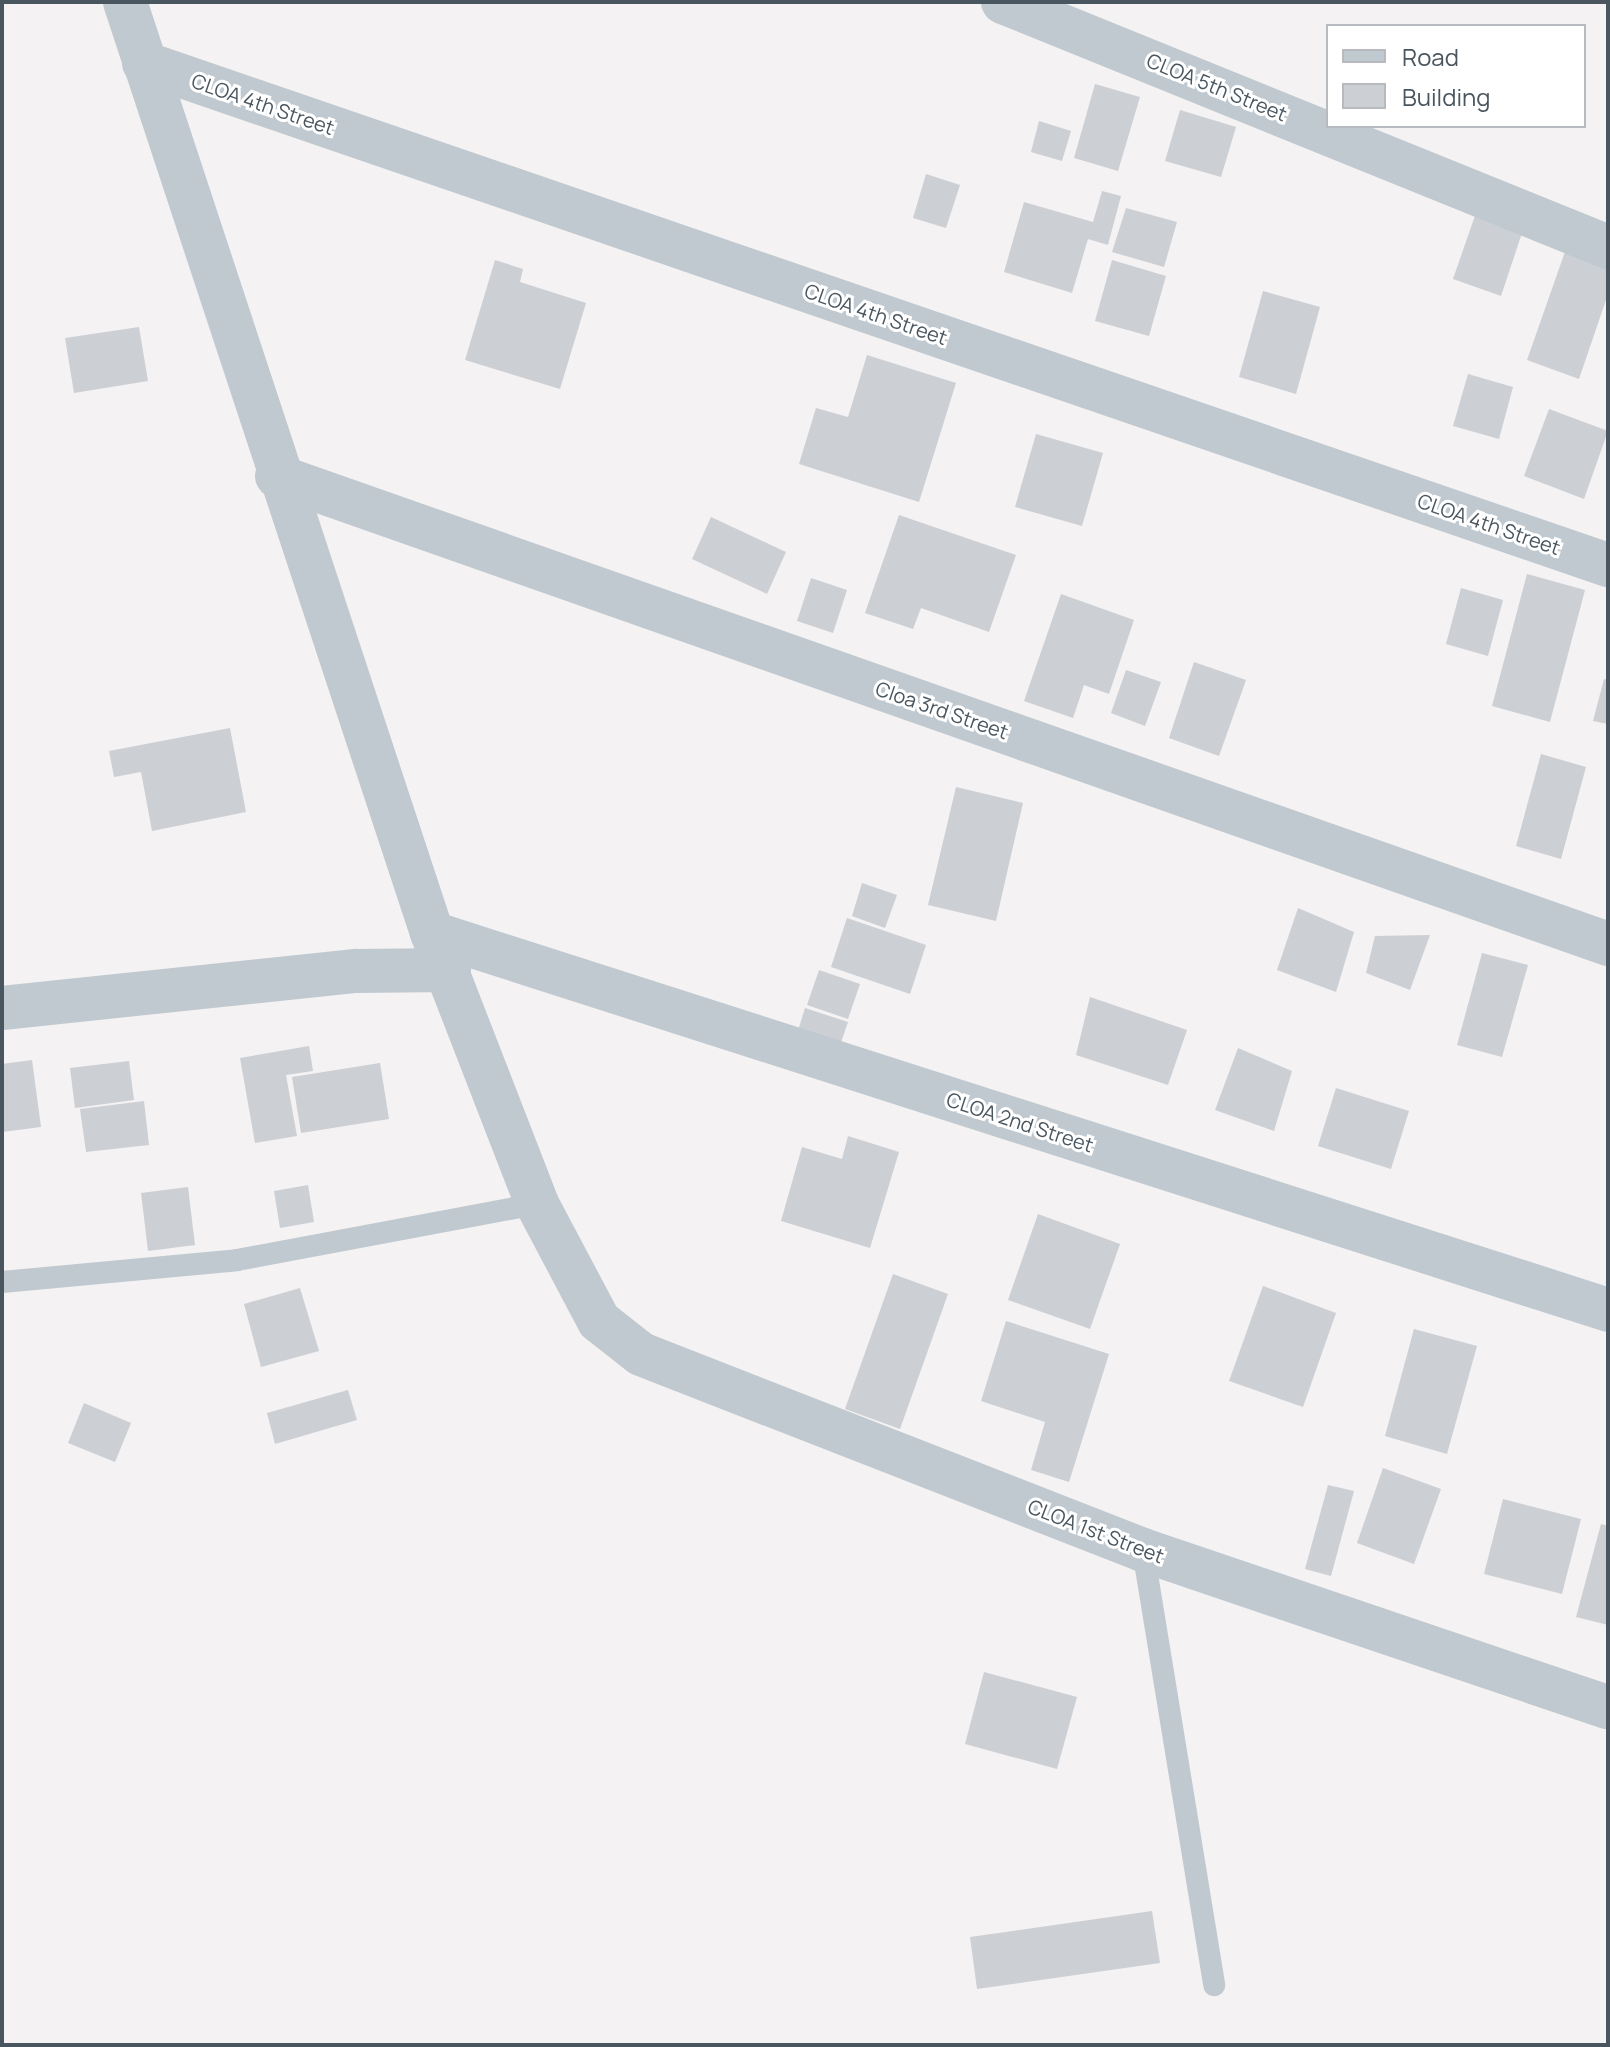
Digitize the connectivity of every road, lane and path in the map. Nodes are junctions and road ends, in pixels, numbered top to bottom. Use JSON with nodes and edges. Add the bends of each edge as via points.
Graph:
{"nodes":[{"id":1,"x":125,"y":2,"type":"edge"},
{"id":2,"x":1003,"y":2,"type":"edge"},
{"id":3,"x":144,"y":63,"type":"junction"},
{"id":4,"x":1608,"y":247,"type":"edge"},
{"id":5,"x":277,"y":476,"type":"junction"},
{"id":6,"x":1608,"y":565,"type":"edge"},
{"id":7,"x":1608,"y":944,"type":"edge"},
{"id":8,"x":441,"y":951,"type":"junction"},
{"id":9,"x":2,"y":1008,"type":"edge"},
{"id":10,"x":537,"y":1204,"type":"junction"},
{"id":11,"x":2,"y":1282,"type":"edge"},
{"id":12,"x":1608,"y":1310,"type":"edge"},
{"id":13,"x":1143,"y":1550,"type":"junction"},
{"id":14,"x":1608,"y":1707,"type":"edge"},
{"id":15,"x":1214,"y":1985,"type":"dead end"}],
"edges":[{"from":1,"to":3,"type":"street"},
{"from":2,"to":4,"type":"street","name":"CLOA 5th Street"},
{"from":3,"to":5,"type":"street"},
{"from":3,"to":6,"type":"street","name":"CLOA 4th Street"},
{"from":5,"to":7,"type":"street","name":"Cloa 3rd Street"},
{"from":5,"to":8,"type":"street"},
{"from":8,"to":9,"type":"street","name":"CLOA 2nd Street","via":[[356,971]]},
{"from":8,"to":10,"type":"street"},
{"from":8,"to":12,"type":"street","name":"CLOA 2nd Street"},
{"from":10,"to":11,"type":"lane","via":[[237,1260]]},
{"from":10,"to":13,"type":"street","name":"CLOA 1st Street","via":[[599,1321],[641,1354]]},
{"from":13,"to":14,"type":"street","name":"CLOA 1st Street"},
{"from":13,"to":15,"type":"lane"}]}
